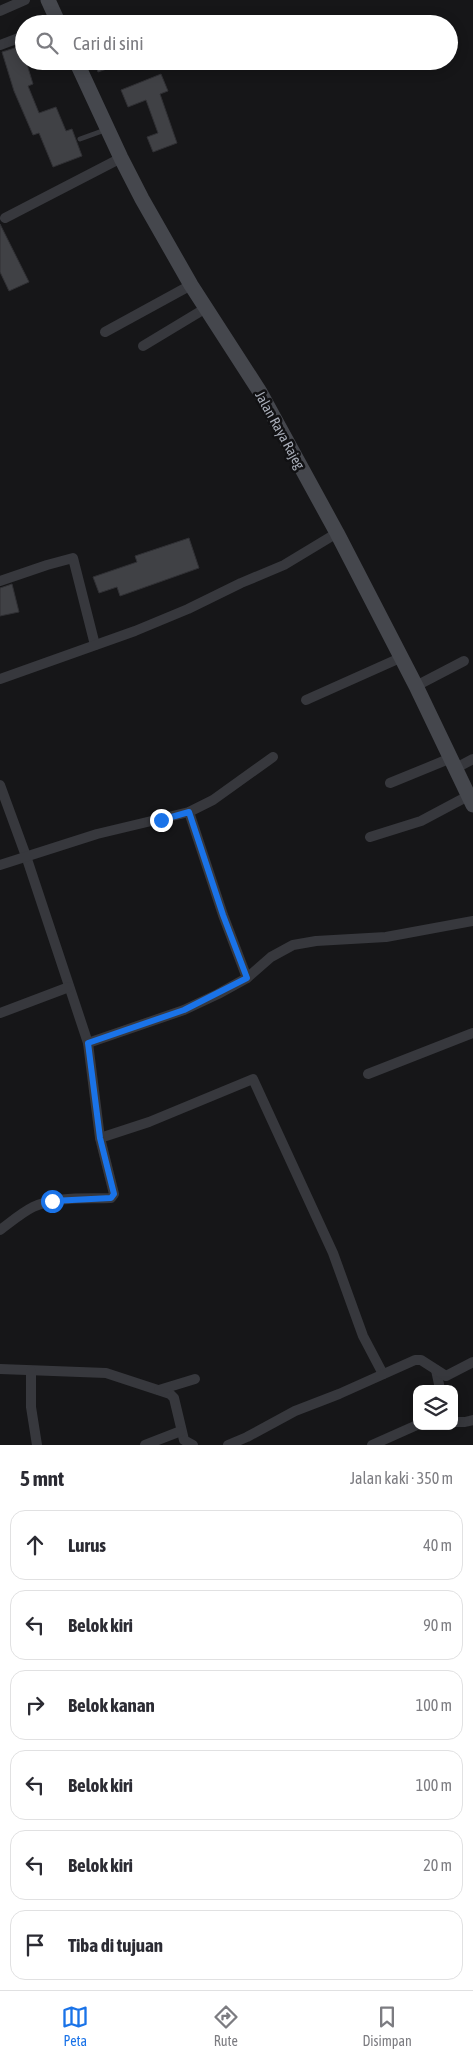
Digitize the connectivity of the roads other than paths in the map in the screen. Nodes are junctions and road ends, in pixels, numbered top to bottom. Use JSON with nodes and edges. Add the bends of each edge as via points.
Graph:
{"nodes":[{"id":1,"x":25,"y":0,"type":"edge"},
{"id":2,"x":48,"y":0,"type":"edge"},
{"id":3,"x":0,"y":11,"type":"edge"},
{"id":4,"x":55,"y":15,"type":"edge"},
{"id":5,"x":15,"y":39,"type":"edge"},
{"id":6,"x":0,"y":45,"type":"edge"},
{"id":7,"x":80,"y":70,"type":"edge"},
{"id":8,"x":107,"y":130,"type":"junction"},
{"id":9,"x":80,"y":139,"type":"dead end"},
{"id":10,"x":120,"y":158,"type":"junction"},
{"id":11,"x":5,"y":218,"type":"dead end"},
{"id":12,"x":192,"y":285,"type":"junction"},
{"id":13,"x":206,"y":308,"type":"junction"},
{"id":14,"x":105,"y":332,"type":"dead end"},
{"id":15,"x":144,"y":346,"type":"dead end"},
{"id":16,"x":337,"y":533,"type":"junction"},
{"id":17,"x":0,"y":581,"type":"edge"},
{"id":18,"x":95,"y":644,"type":"junction"},
{"id":19,"x":400,"y":658,"type":"junction"},
{"id":20,"x":464,"y":661,"type":"dead end"},
{"id":21,"x":0,"y":679,"type":"edge"},
{"id":22,"x":416,"y":686,"type":"junction"},
{"id":23,"x":306,"y":700,"type":"dead end"},
{"id":24,"x":273,"y":757,"type":"dead end"},
{"id":25,"x":473,"y":759,"type":"edge"},
{"id":26,"x":453,"y":763,"type":"junction"},
{"id":27,"x":390,"y":783,"type":"dead end"},
{"id":28,"x":0,"y":785,"type":"edge"},
{"id":29,"x":471,"y":801,"type":"edge"},
{"id":30,"x":189,"y":812,"type":"junction"},
{"id":31,"x":370,"y":838,"type":"dead end"},
{"id":32,"x":26,"y":856,"type":"junction"},
{"id":33,"x":0,"y":865,"type":"edge"},
{"id":34,"x":473,"y":921,"type":"edge"},
{"id":35,"x":247,"y":978,"type":"junction"},
{"id":36,"x":69,"y":987,"type":"junction"},
{"id":37,"x":0,"y":1013,"type":"edge"},
{"id":38,"x":473,"y":1033,"type":"edge"},
{"id":39,"x":88,"y":1043,"type":"junction"},
{"id":40,"x":368,"y":1074,"type":"dead end"},
{"id":41,"x":100,"y":1138,"type":"junction"},
{"id":42,"x":0,"y":1230,"type":"edge"},
{"id":43,"x":473,"y":1362,"type":"edge"},
{"id":44,"x":0,"y":1369,"type":"edge"},
{"id":45,"x":436,"y":1370,"type":"junction"},
{"id":46,"x":31,"y":1371,"type":"junction"},
{"id":47,"x":383,"y":1374,"type":"junction"},
{"id":48,"x":195,"y":1379,"type":"dead end"},
{"id":49,"x":439,"y":1385,"type":"edge"},
{"id":50,"x":159,"y":1390,"type":"junction"},
{"id":51,"x":473,"y":1420,"type":"edge"},
{"id":52,"x":458,"y":1422,"type":"edge"},
{"id":53,"x":413,"y":1427,"type":"edge"},
{"id":54,"x":181,"y":1431,"type":"junction"},
{"id":55,"x":37,"y":1445,"type":"edge"},
{"id":56,"x":145,"y":1445,"type":"edge"},
{"id":57,"x":193,"y":1445,"type":"edge"},
{"id":58,"x":228,"y":1445,"type":"edge"},
{"id":59,"x":372,"y":1445,"type":"edge"}],
"edges":[{"from":1,"to":3,"type":"street"},
{"from":2,"to":4,"type":"main road"},
{"from":5,"to":6,"type":"street"},
{"from":7,"to":8,"type":"main road","name":"Jalan Raya Rajeg"},
{"from":8,"to":9,"type":"lane"},
{"from":8,"to":10,"type":"main road","name":"Jalan Raya Rajeg"},
{"from":10,"to":11,"type":"street"},
{"from":10,"to":12,"type":"main road","name":"Jalan Raya Rajeg"},
{"from":12,"to":13,"type":"main road","name":"Jalan Raya Rajeg"},
{"from":12,"to":14,"type":"street"},
{"from":13,"to":15,"type":"street"},
{"from":13,"to":16,"type":"main road","name":"Jalan Raya Rajeg","via":[[260,392]]},
{"from":16,"to":18,"type":"street","via":[[284,565],[188,609]]},
{"from":16,"to":19,"type":"main road","name":"Jalan Raya Rajeg"},
{"from":17,"to":18,"type":"street","via":[[73,558]]},
{"from":18,"to":21,"type":"street"},
{"from":19,"to":22,"type":"main road","name":"Jalan Raya Rajeg"},
{"from":19,"to":23,"type":"street"},
{"from":20,"to":22,"type":"street"},
{"from":22,"to":26,"type":"main road","name":"Jalan Raya Rajeg"},
{"from":24,"to":30,"type":"street","via":[[214,800]]},
{"from":25,"to":26,"type":"street"},
{"from":26,"to":27,"type":"street"},
{"from":26,"to":29,"type":"main road","name":"Jalan Raya Rajeg"},
{"from":28,"to":32,"type":"street"},
{"from":29,"to":31,"type":"street"},
{"from":30,"to":32,"type":"street","via":[[97,834]]},
{"from":30,"to":35,"type":"street"},
{"from":32,"to":33,"type":"street"},
{"from":32,"to":36,"type":"street"},
{"from":34,"to":35,"type":"street","via":[[386,937],[293,945],[271,957]]},
{"from":35,"to":39,"type":"street","via":[[184,1010]]},
{"from":36,"to":37,"type":"street"},
{"from":36,"to":39,"type":"street"},
{"from":38,"to":40,"type":"street"},
{"from":39,"to":41,"type":"street"},
{"from":41,"to":42,"type":"street","via":[[114,1194],[111,1198],[44,1203],[23,1212]]},
{"from":41,"to":47,"type":"street","via":[[149,1122],[253,1079],[333,1253],[363,1336]]},
{"from":43,"to":45,"type":"street","via":[[446,1376]]},
{"from":44,"to":46,"type":"street"},
{"from":45,"to":47,"type":"street","via":[[418,1360]]},
{"from":45,"to":49,"type":"street"},
{"from":46,"to":50,"type":"street","via":[[106,1373]]},
{"from":46,"to":55,"type":"street","via":[[31,1407]]},
{"from":47,"to":58,"type":"street","via":[[295,1411]]},
{"from":48,"to":50,"type":"street"},
{"from":50,"to":54,"type":"street","via":[[174,1398]]},
{"from":51,"to":52,"type":"street"},
{"from":53,"to":59,"type":"street"},
{"from":54,"to":56,"type":"street"},
{"from":54,"to":57,"type":"street","via":[[184,1440]]}]}
